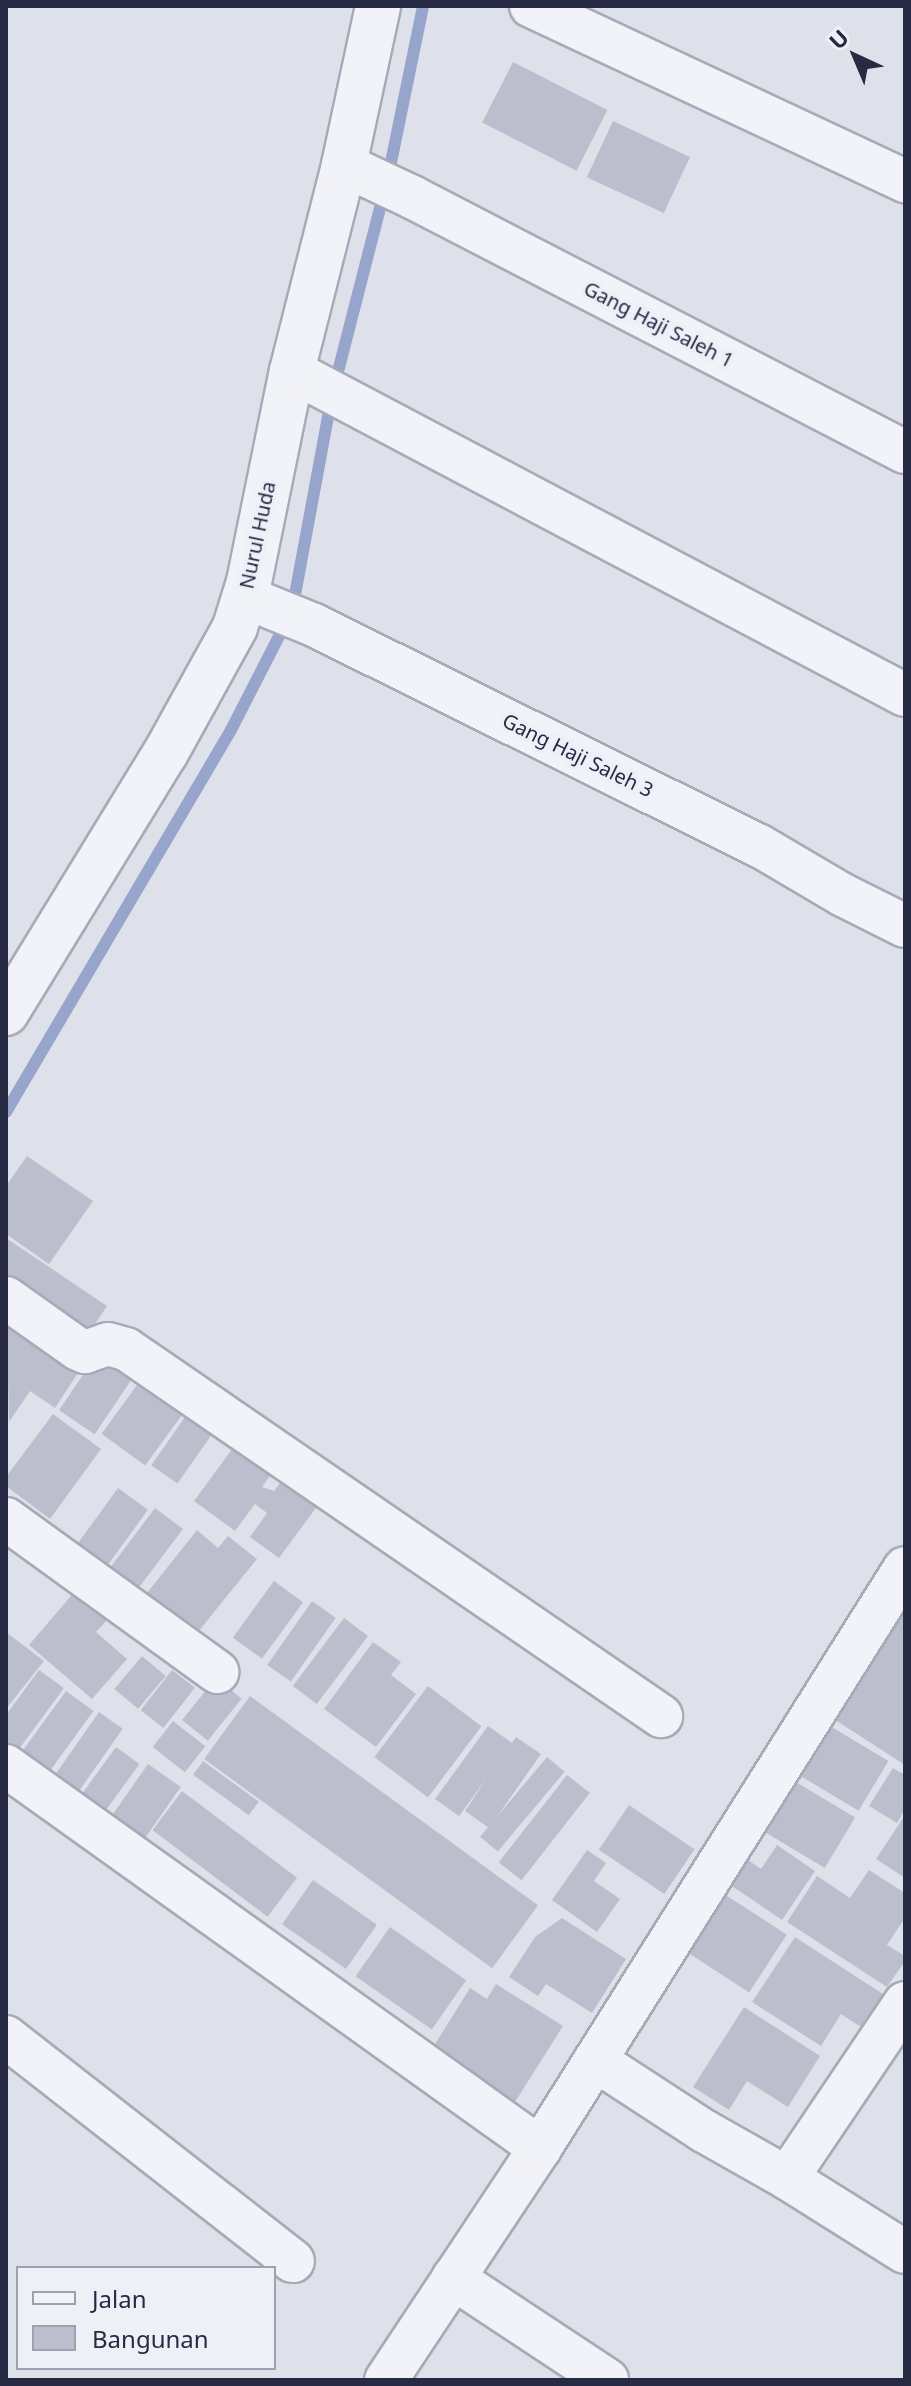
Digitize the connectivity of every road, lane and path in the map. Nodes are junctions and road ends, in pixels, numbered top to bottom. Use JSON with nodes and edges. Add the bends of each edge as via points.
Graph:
{"nodes":[{"id":1,"x":378,"y":6,"type":"edge"},
{"id":2,"x":531,"y":6,"type":"edge"},
{"id":3,"x":359,"y":172,"type":"junction"},
{"id":4,"x":905,"y":181,"type":"edge"},
{"id":5,"x":304,"y":377,"type":"junction"},
{"id":6,"x":905,"y":452,"type":"edge"},
{"id":7,"x":257,"y":602,"type":"junction"},
{"id":8,"x":905,"y":695,"type":"edge"},
{"id":9,"x":905,"y":926,"type":"edge"},
{"id":10,"x":6,"y":1013,"type":"edge"},
{"id":11,"x":6,"y":1298,"type":"edge"},
{"id":12,"x":6,"y":1519,"type":"edge"},
{"id":13,"x":905,"y":1568,"type":"edge"},
{"id":14,"x":217,"y":1672,"type":"dead end"},
{"id":15,"x":661,"y":1716,"type":"dead end"},
{"id":16,"x":6,"y":1766,"type":"edge"},
{"id":17,"x":905,"y":2003,"type":"edge"},
{"id":18,"x":6,"y":2037,"type":"edge"},
{"id":19,"x":595,"y":2060,"type":"junction"},
{"id":20,"x":540,"y":2148,"type":"junction"},
{"id":21,"x":787,"y":2178,"type":"junction"},
{"id":22,"x":905,"y":2252,"type":"edge"},
{"id":23,"x":293,"y":2261,"type":"dead end"},
{"id":24,"x":453,"y":2278,"type":"junction"},
{"id":25,"x":386,"y":2380,"type":"edge"},
{"id":26,"x":607,"y":2380,"type":"edge"}],
"edges":[{"from":1,"to":3,"type":"street","name":"Nurul Huda"},
{"from":2,"to":4,"type":"street"},
{"from":3,"to":5,"type":"street","name":"Nurul Huda"},
{"from":3,"to":6,"type":"street","name":"Gang Haji Saleh 1"},
{"from":5,"to":7,"type":"street","name":"Nurul Huda"},
{"from":5,"to":8,"type":"street"},
{"from":7,"to":9,"type":"street","name":"Gang Haji Saleh 3","via":[[314,625],[758,845]]},
{"from":7,"to":10,"type":"street","name":"Nurul Huda","via":[[235,627]]},
{"from":11,"to":15,"type":"street","via":[[85,1352],[108,1344],[126,1349]]},
{"from":12,"to":14,"type":"street"},
{"from":13,"to":19,"type":"street"},
{"from":16,"to":20,"type":"street"},
{"from":17,"to":21,"type":"street"},
{"from":18,"to":23,"type":"street"},
{"from":19,"to":20,"type":"street"},
{"from":19,"to":21,"type":"street"},
{"from":20,"to":24,"type":"street"},
{"from":21,"to":22,"type":"street"},
{"from":24,"to":25,"type":"street"},
{"from":24,"to":26,"type":"street"}]}
